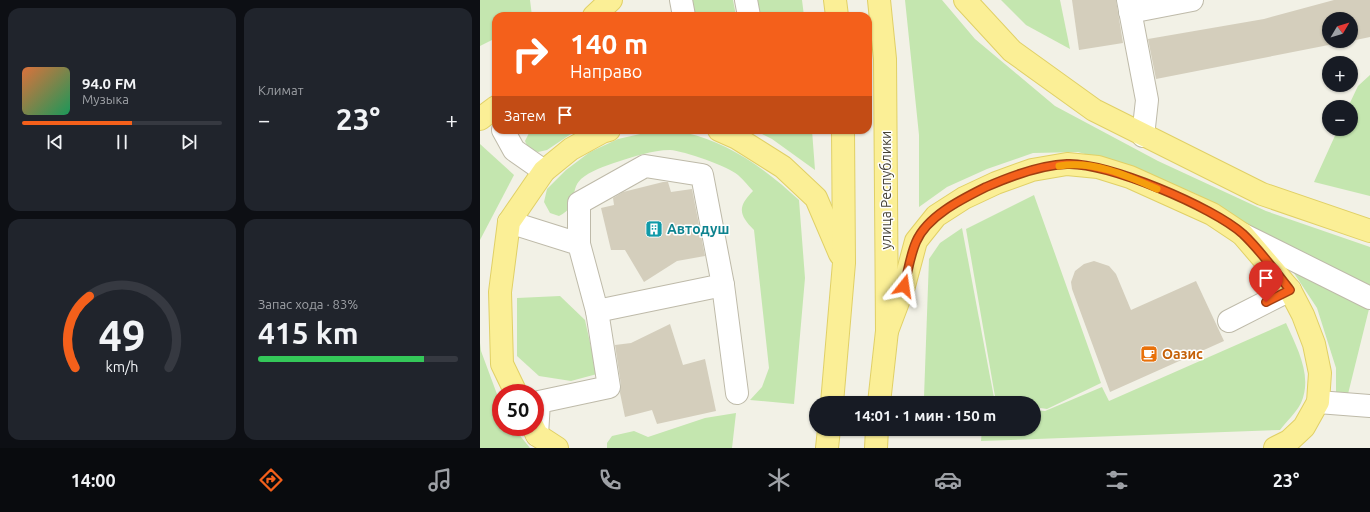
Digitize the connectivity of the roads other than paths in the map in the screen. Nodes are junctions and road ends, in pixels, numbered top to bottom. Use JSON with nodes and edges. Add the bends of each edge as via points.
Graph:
{"nodes":[{"id":1,"x":611,"y":0,"type":"edge"},
{"id":2,"x":681,"y":0,"type":"edge"},
{"id":3,"x":746,"y":0,"type":"edge"},
{"id":4,"x":835,"y":0,"type":"edge"},
{"id":5,"x":879,"y":0,"type":"edge"},
{"id":6,"x":965,"y":0,"type":"edge"},
{"id":7,"x":1192,"y":0,"type":"edge"},
{"id":8,"x":1129,"y":6,"type":"edge"},
{"id":9,"x":598,"y":12,"type":"edge"},
{"id":10,"x":683,"y":12,"type":"edge"},
{"id":11,"x":748,"y":12,"type":"edge"},
{"id":12,"x":836,"y":12,"type":"edge"},
{"id":13,"x":505,"y":134,"type":"edge"},
{"id":14,"x":598,"y":134,"type":"edge"},
{"id":15,"x":728,"y":134,"type":"edge"},
{"id":16,"x":843,"y":134,"type":"edge"},
{"id":17,"x":1143,"y":136,"type":"junction"},
{"id":18,"x":544,"y":171,"type":"junction"},
{"id":19,"x":509,"y":222,"type":"junction"},
{"id":20,"x":1370,"y":231,"type":"edge"},
{"id":21,"x":1242,"y":234,"type":"junction"},
{"id":22,"x":579,"y":244,"type":"junction"},
{"id":23,"x":844,"y":263,"type":"junction"},
{"id":24,"x":723,"y":285,"type":"junction"},
{"id":25,"x":1290,"y":290,"type":"junction"},
{"id":26,"x":1370,"y":298,"type":"edge"},
{"id":27,"x":597,"y":311,"type":"junction"},
{"id":28,"x":1229,"y":321,"type":"dead end"},
{"id":29,"x":887,"y":331,"type":"junction"},
{"id":30,"x":512,"y":384,"type":"edge"},
{"id":31,"x":737,"y":393,"type":"dead end"},
{"id":32,"x":832,"y":394,"type":"edge"},
{"id":33,"x":880,"y":394,"type":"edge"},
{"id":34,"x":544,"y":401,"type":"edge"},
{"id":35,"x":1318,"y":402,"type":"junction"},
{"id":36,"x":1370,"y":406,"type":"edge"},
{"id":37,"x":541,"y":436,"type":"edge"},
{"id":38,"x":828,"y":436,"type":"edge"},
{"id":39,"x":877,"y":436,"type":"edge"},
{"id":40,"x":557,"y":448,"type":"edge"},
{"id":41,"x":827,"y":448,"type":"edge"},
{"id":42,"x":876,"y":448,"type":"edge"},
{"id":43,"x":1275,"y":448,"type":"edge"}],
"edges":[{"from":1,"to":9,"type":"main road"},
{"from":2,"to":10,"type":"lane"},
{"from":3,"to":11,"type":"lane"},
{"from":4,"to":12,"type":"main road"},
{"from":5,"to":29,"type":"main road","name":"улица Республики","via":[[885,59]]},
{"from":6,"to":17,"type":"main road","via":[[1012,51],[1094,110]]},
{"from":7,"to":8,"type":"lane"},
{"from":8,"to":17,"type":"lane","via":[[1147,100]]},
{"from":13,"to":18,"type":"lane","via":[[514,150]]},
{"from":14,"to":18,"type":"main road","via":[[571,149]]},
{"from":15,"to":23,"type":"main road","via":[[783,167],[816,198]]},
{"from":16,"to":23,"type":"main road"},
{"from":17,"to":20,"type":"main road","via":[[1262,194]]},
{"from":18,"to":19,"type":"main road"},
{"from":19,"to":22,"type":"lane"},
{"from":19,"to":30,"type":"main road","via":[[500,292],[502,364]]},
{"from":21,"to":25,"type":"main road"},
{"from":21,"to":26,"type":"lane"},
{"from":21,"to":29,"type":"main road","via":[[1212,214],[1178,198],[1130,177],[1098,167],[1067,164],[1032,170],[977,192],[936,216],[916,241],[904,286]]},
{"from":22,"to":24,"type":"lane","via":[[579,203],[644,166],[702,175]]},
{"from":22,"to":27,"type":"lane"},
{"from":23,"to":32,"type":"main road"},
{"from":24,"to":27,"type":"lane"},
{"from":24,"to":31,"type":"lane"},
{"from":25,"to":28,"type":"lane"},
{"from":25,"to":35,"type":"main road","via":[[1304,315],[1314,344],[1320,373]]},
{"from":27,"to":34,"type":"lane","via":[[609,388]]},
{"from":29,"to":33,"type":"main road","name":"улица Республики"},
{"from":35,"to":36,"type":"lane"},
{"from":35,"to":43,"type":"main road","via":[[1304,427],[1289,441]]},
{"from":37,"to":40,"type":"main road"},
{"from":38,"to":41,"type":"main road"},
{"from":39,"to":42,"type":"main road"}]}
